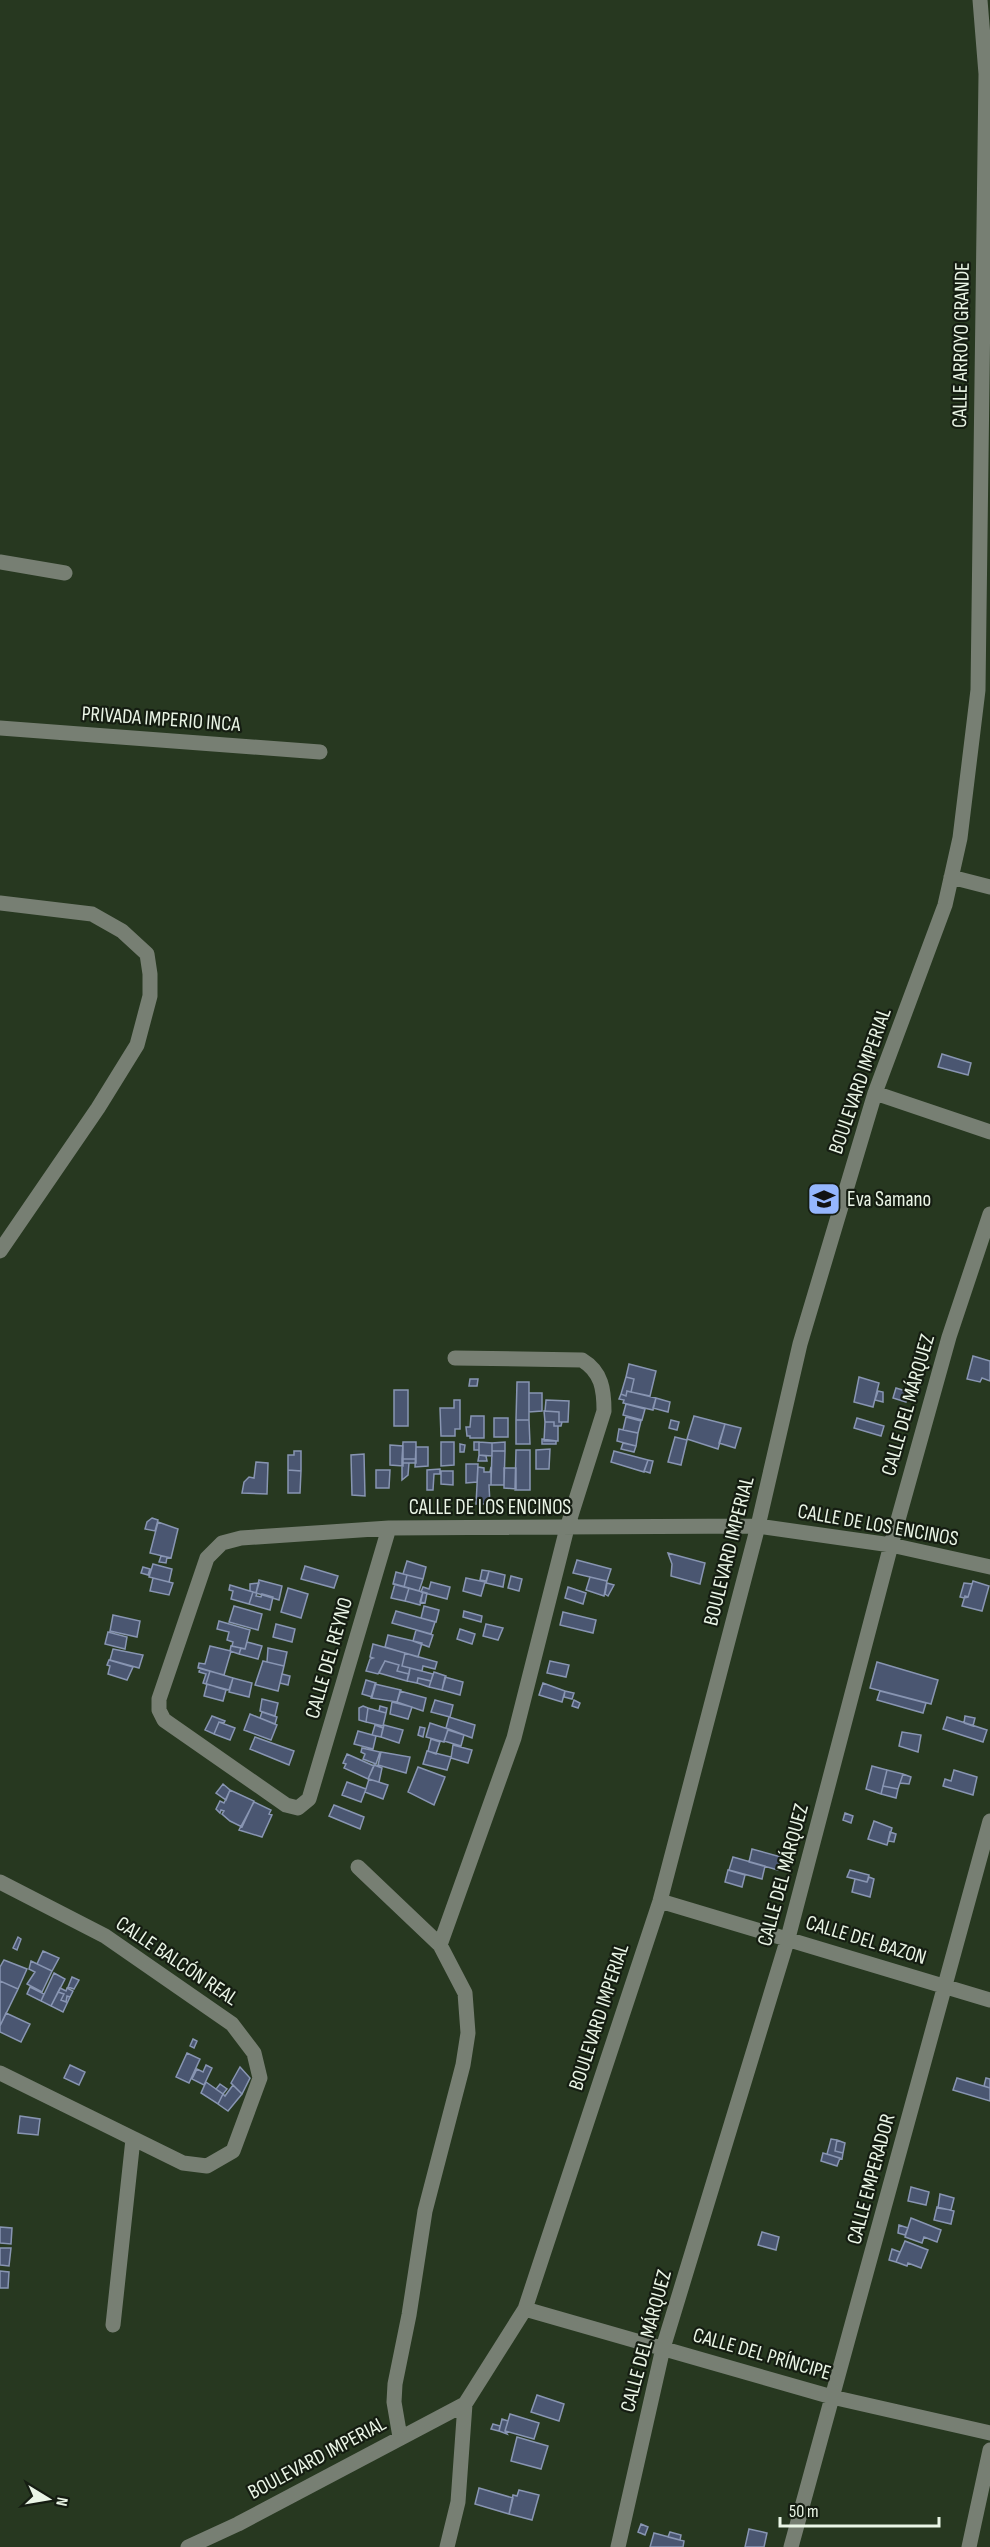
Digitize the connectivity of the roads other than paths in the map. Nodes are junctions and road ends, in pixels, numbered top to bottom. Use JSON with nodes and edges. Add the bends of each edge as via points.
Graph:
{"nodes":[{"id":1,"x":980,"y":0,"type":"edge"},
{"id":2,"x":0,"y":562,"type":"edge"},
{"id":3,"x":65,"y":573,"type":"dead end"},
{"id":4,"x":984,"y":692,"type":"edge"},
{"id":5,"x":0,"y":728,"type":"edge"},
{"id":6,"x":320,"y":752,"type":"dead end"},
{"id":7,"x":951,"y":877,"type":"junction"},
{"id":8,"x":990,"y":887,"type":"edge"},
{"id":9,"x":0,"y":903,"type":"edge"},
{"id":10,"x":875,"y":1093,"type":"junction"},
{"id":11,"x":990,"y":1132,"type":"edge"},
{"id":12,"x":990,"y":1214,"type":"edge"},
{"id":13,"x":0,"y":1251,"type":"edge"},
{"id":14,"x":455,"y":1358,"type":"dead end"},
{"id":15,"x":758,"y":1526,"type":"junction"},
{"id":16,"x":389,"y":1528,"type":"junction"},
{"id":17,"x":567,"y":1528,"type":"junction"},
{"id":18,"x":891,"y":1545,"type":"junction"},
{"id":19,"x":990,"y":1567,"type":"edge"},
{"id":20,"x":309,"y":1799,"type":"joint"},
{"id":21,"x":990,"y":1821,"type":"edge"},
{"id":22,"x":358,"y":1867,"type":"dead end"},
{"id":23,"x":0,"y":1882,"type":"edge"},
{"id":24,"x":660,"y":1901,"type":"junction"},
{"id":25,"x":788,"y":1938,"type":"junction"},
{"id":26,"x":440,"y":1945,"type":"junction"},
{"id":27,"x":946,"y":1987,"type":"junction"},
{"id":28,"x":990,"y":2000,"type":"edge"},
{"id":29,"x":0,"y":2073,"type":"edge"},
{"id":30,"x":133,"y":2139,"type":"junction"},
{"id":31,"x":525,"y":2309,"type":"junction"},
{"id":32,"x":113,"y":2325,"type":"dead end"},
{"id":33,"x":663,"y":2348,"type":"junction"},
{"id":34,"x":832,"y":2397,"type":"junction"},
{"id":35,"x":465,"y":2403,"type":"junction"},
{"id":36,"x":990,"y":2433,"type":"edge"},
{"id":37,"x":400,"y":2437,"type":"junction"},
{"id":38,"x":990,"y":2450,"type":"edge"},
{"id":39,"x":188,"y":2547,"type":"edge"},
{"id":40,"x":447,"y":2547,"type":"edge"},
{"id":41,"x":618,"y":2547,"type":"edge"},
{"id":42,"x":791,"y":2547,"type":"edge"},
{"id":43,"x":969,"y":2547,"type":"edge"}],
"edges":[{"from":1,"to":4,"type":"street","name":"CALLE ARROYO GRANDE","via":[[986,74]]},
{"from":2,"to":3,"type":"street"},
{"from":4,"to":7,"type":"street","name":"BOULEVARD IMPERIAL"},
{"from":5,"to":6,"type":"street","name":"PRIVADA IMPERIO INCA"},
{"from":7,"to":8,"type":"street"},
{"from":7,"to":10,"type":"street","name":"BOULEVARD IMPERIAL","via":[[945,905]]},
{"from":9,"to":13,"type":"street","via":[[92,914],[122,930],[147,954],[150,974],[150,996],[137,1045]]},
{"from":10,"to":11,"type":"street"},
{"from":10,"to":15,"type":"street","name":"BOULEVARD IMPERIAL","via":[[800,1344]]},
{"from":12,"to":18,"type":"street","name":"CALLE DEL MÁRQUEZ","via":[[948,1337]]},
{"from":14,"to":17,"type":"street","via":[[582,1360],[599,1376],[604,1412]]},
{"from":15,"to":17,"type":"street","name":"CALLE DE LOS ENCINOS"},
{"from":15,"to":18,"type":"street","name":"CALLE DE LOS ENCINOS"},
{"from":15,"to":24,"type":"street","name":"BOULEVARD IMPERIAL"},
{"from":16,"to":17,"type":"street","name":"CALLE DE LOS ENCINOS"},
{"from":16,"to":20,"type":"street","name":"CALLE DEL REYNO"},
{"from":16,"to":20,"type":"street","name":"CALLE DE LOS ENCINOS","via":[[241,1538],[222,1543],[207,1558],[159,1699],[164,1720],[286,1805],[298,1808]]},
{"from":17,"to":26,"type":"street","via":[[514,1738]]},
{"from":18,"to":19,"type":"street","name":"CALLE DE LOS ENCINOS"},
{"from":18,"to":25,"type":"street","name":"CALLE DEL MÁRQUEZ"},
{"from":21,"to":27,"type":"street","name":"CALLE EMPERADOR"},
{"from":22,"to":26,"type":"street"},
{"from":23,"to":30,"type":"street","name":"CALLE BALCÓN REAL","via":[[105,1936],[232,2024],[254,2053],[260,2078],[232,2151],[207,2166],[183,2163]]},
{"from":24,"to":25,"type":"street","name":"CALLE DEL BAZON"},
{"from":24,"to":31,"type":"street","name":"BOULEVARD IMPERIAL"},
{"from":25,"to":27,"type":"street","name":"CALLE DEL BAZON"},
{"from":25,"to":33,"type":"street","name":"CALLE DEL MÁRQUEZ"},
{"from":26,"to":37,"type":"street","via":[[465,1993],[468,2033],[425,2211],[395,2384]]},
{"from":27,"to":28,"type":"street","name":"CALLE DEL BAZON"},
{"from":27,"to":34,"type":"street","name":"CALLE EMPERADOR"},
{"from":29,"to":30,"type":"street","name":"CALLE BALCÓN REAL"},
{"from":30,"to":32,"type":"street"},
{"from":31,"to":33,"type":"street","name":"CALLE DEL PRÍNCIPE"},
{"from":31,"to":35,"type":"street","name":"BOULEVARD IMPERIAL"},
{"from":33,"to":34,"type":"street","name":"CALLE DEL PRÍNCIPE"},
{"from":33,"to":41,"type":"street","name":"CALLE DEL MÁRQUEZ"},
{"from":34,"to":36,"type":"street","name":"CALLE DEL PRÍNCIPE"},
{"from":34,"to":42,"type":"street","name":"CALLE EMPERADOR"},
{"from":35,"to":37,"type":"street","name":"BOULEVARD IMPERIAL"},
{"from":35,"to":40,"type":"street","name":"BOULEVARD IMPERIAL","via":[[458,2502]]},
{"from":37,"to":39,"type":"street","name":"BOULEVARD IMPERIAL"},
{"from":38,"to":43,"type":"street"}]}
